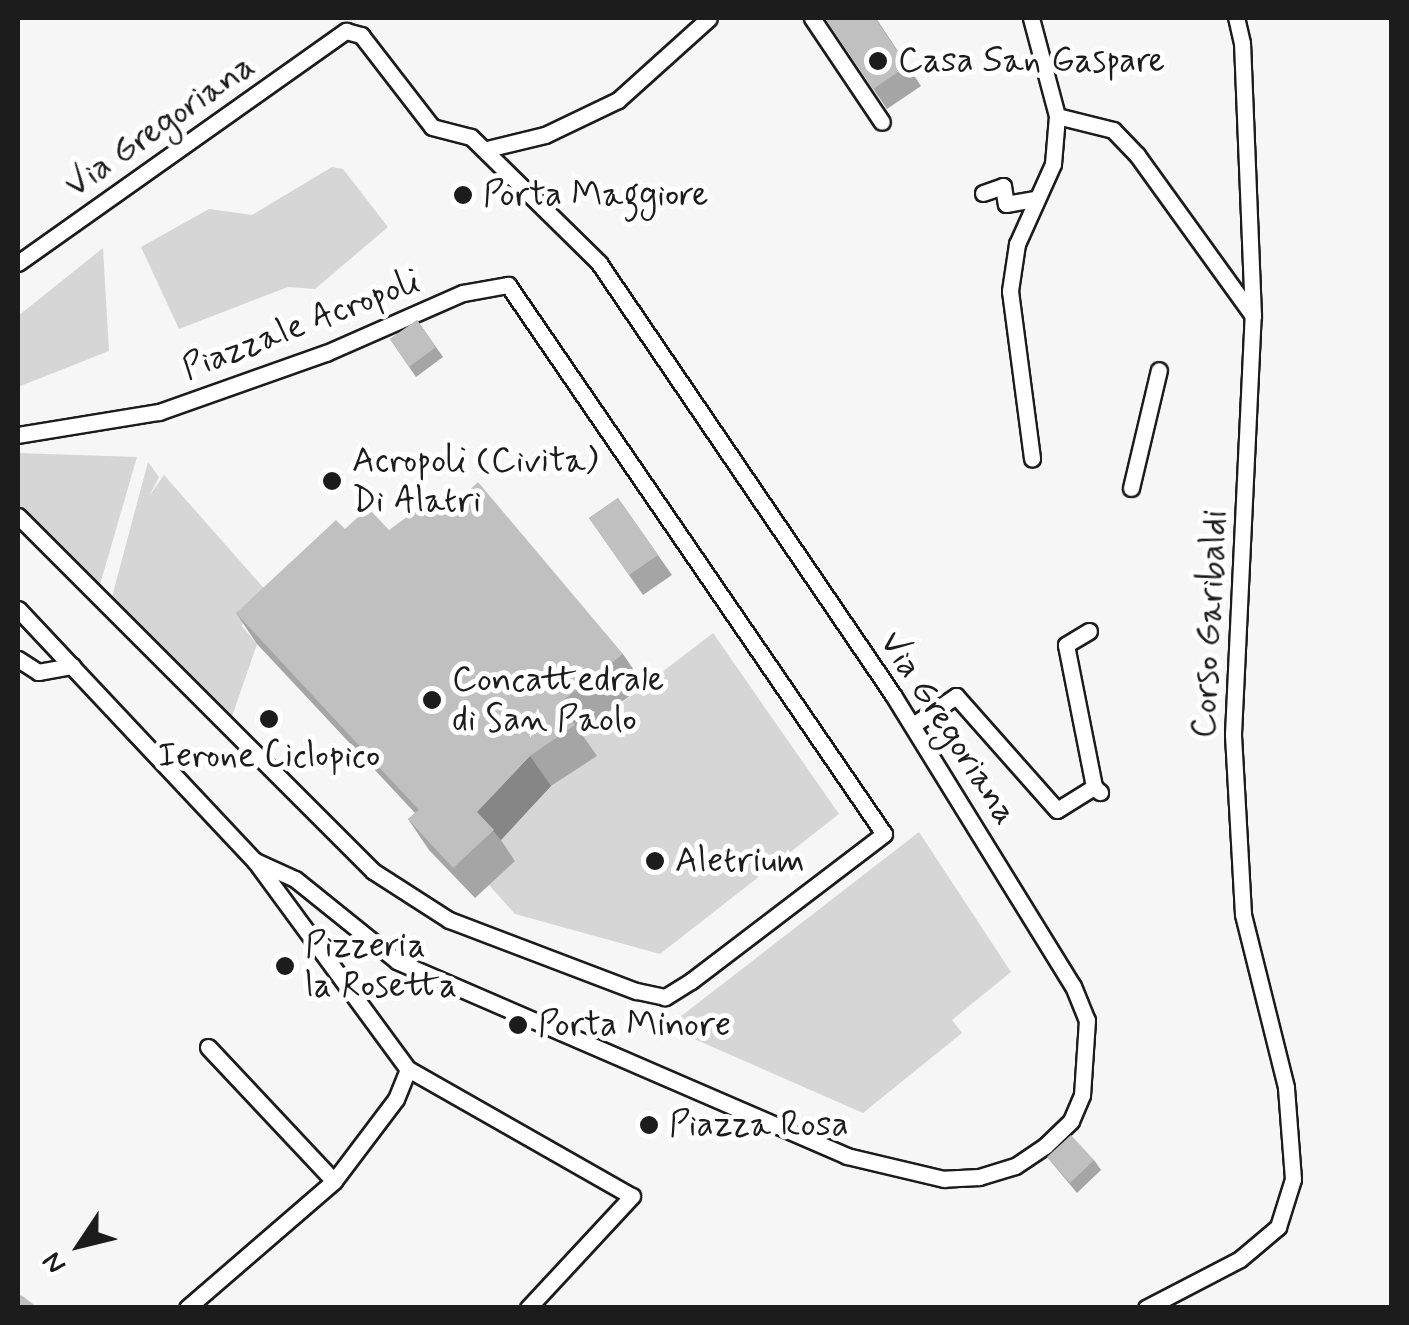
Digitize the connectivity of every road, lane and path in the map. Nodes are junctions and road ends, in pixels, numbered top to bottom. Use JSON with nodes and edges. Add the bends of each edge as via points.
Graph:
{"nodes":[{"id":1,"x":708,"y":18,"type":"edge"},
{"id":2,"x":812,"y":18,"type":"edge"},
{"id":3,"x":1031,"y":18,"type":"edge"},
{"id":4,"x":1236,"y":18,"type":"edge"},
{"id":5,"x":1057,"y":116,"type":"junction"},
{"id":6,"x":882,"y":122,"type":"dead end"},
{"id":7,"x":486,"y":150,"type":"junction"},
{"id":8,"x":983,"y":192,"type":"dead end"},
{"id":9,"x":1034,"y":199,"type":"junction"},
{"id":10,"x":18,"y":263,"type":"edge"},
{"id":11,"x":1254,"y":316,"type":"junction"},
{"id":12,"x":1159,"y":370,"type":"dead end"},
{"id":13,"x":18,"y":435,"type":"edge"},
{"id":14,"x":1032,"y":459,"type":"dead end"},
{"id":15,"x":1131,"y":488,"type":"dead end"},
{"id":16,"x":18,"y":516,"type":"edge"},
{"id":17,"x":18,"y":609,"type":"edge"},
{"id":18,"x":1089,"y":632,"type":"dead end"},
{"id":19,"x":18,"y":660,"type":"edge"},
{"id":20,"x":72,"y":666,"type":"junction"},
{"id":21,"x":913,"y":724,"type":"junction"},
{"id":22,"x":255,"y":862,"type":"junction"},
{"id":23,"x":208,"y":1047,"type":"dead end"},
{"id":24,"x":408,"y":1069,"type":"junction"},
{"id":25,"x":334,"y":1181,"type":"junction"},
{"id":26,"x":187,"y":1308,"type":"edge"},
{"id":27,"x":528,"y":1308,"type":"edge"},
{"id":28,"x":1146,"y":1308,"type":"edge"}],
"edges":[{"from":1,"to":7,"type":"lane","via":[[618,100],[546,135]]},
{"from":2,"to":6,"type":"lane"},
{"from":3,"to":5,"type":"lane"},
{"from":4,"to":11,"type":"lane","name":"Corso Garibaldi"},
{"from":5,"to":9,"type":"lane","via":[[1053,164]]},
{"from":5,"to":11,"type":"lane","via":[[1113,130],[1137,154]]},
{"from":7,"to":10,"type":"lane","name":"Via Gregoriana","via":[[472,136],[432,127],[362,36],[346,32]]},
{"from":7,"to":21,"type":"lane","name":"Via Gregoriana","via":[[599,262]]},
{"from":8,"to":9,"type":"lane","via":[[1003,186],[1006,204]]},
{"from":9,"to":14,"type":"lane","via":[[1017,244],[1010,291]]},
{"from":11,"to":28,"type":"lane","name":"Corso Garibaldi","via":[[1233,734],[1243,914],[1286,1087],[1293,1179],[1278,1227],[1240,1259]]},
{"from":12,"to":15,"type":"lane"},
{"from":13,"to":16,"type":"lane","name":"Piazzale Acropoli","via":[[159,412],[326,353],[464,293],[508,285],[884,834],[665,997],[418,906],[373,872]]},
{"from":17,"to":20,"type":"lane"},
{"from":18,"to":21,"type":"lane","via":[[1066,645],[1097,789],[1057,810],[956,696]]},
{"from":19,"to":20,"type":"lane","via":[[38,672]]},
{"from":20,"to":22,"type":"lane"},
{"from":21,"to":22,"type":"lane","name":"Via Gregoriana","via":[[1086,1020],[1082,1095],[1071,1120],[1015,1166],[979,1177],[944,1179],[847,1156],[433,976],[369,942],[295,879]]},
{"from":22,"to":24,"type":"lane"},
{"from":23,"to":25,"type":"lane"},
{"from":24,"to":25,"type":"lane","via":[[396,1099]]},
{"from":24,"to":27,"type":"lane","via":[[632,1196]]},
{"from":25,"to":26,"type":"lane"}]}
